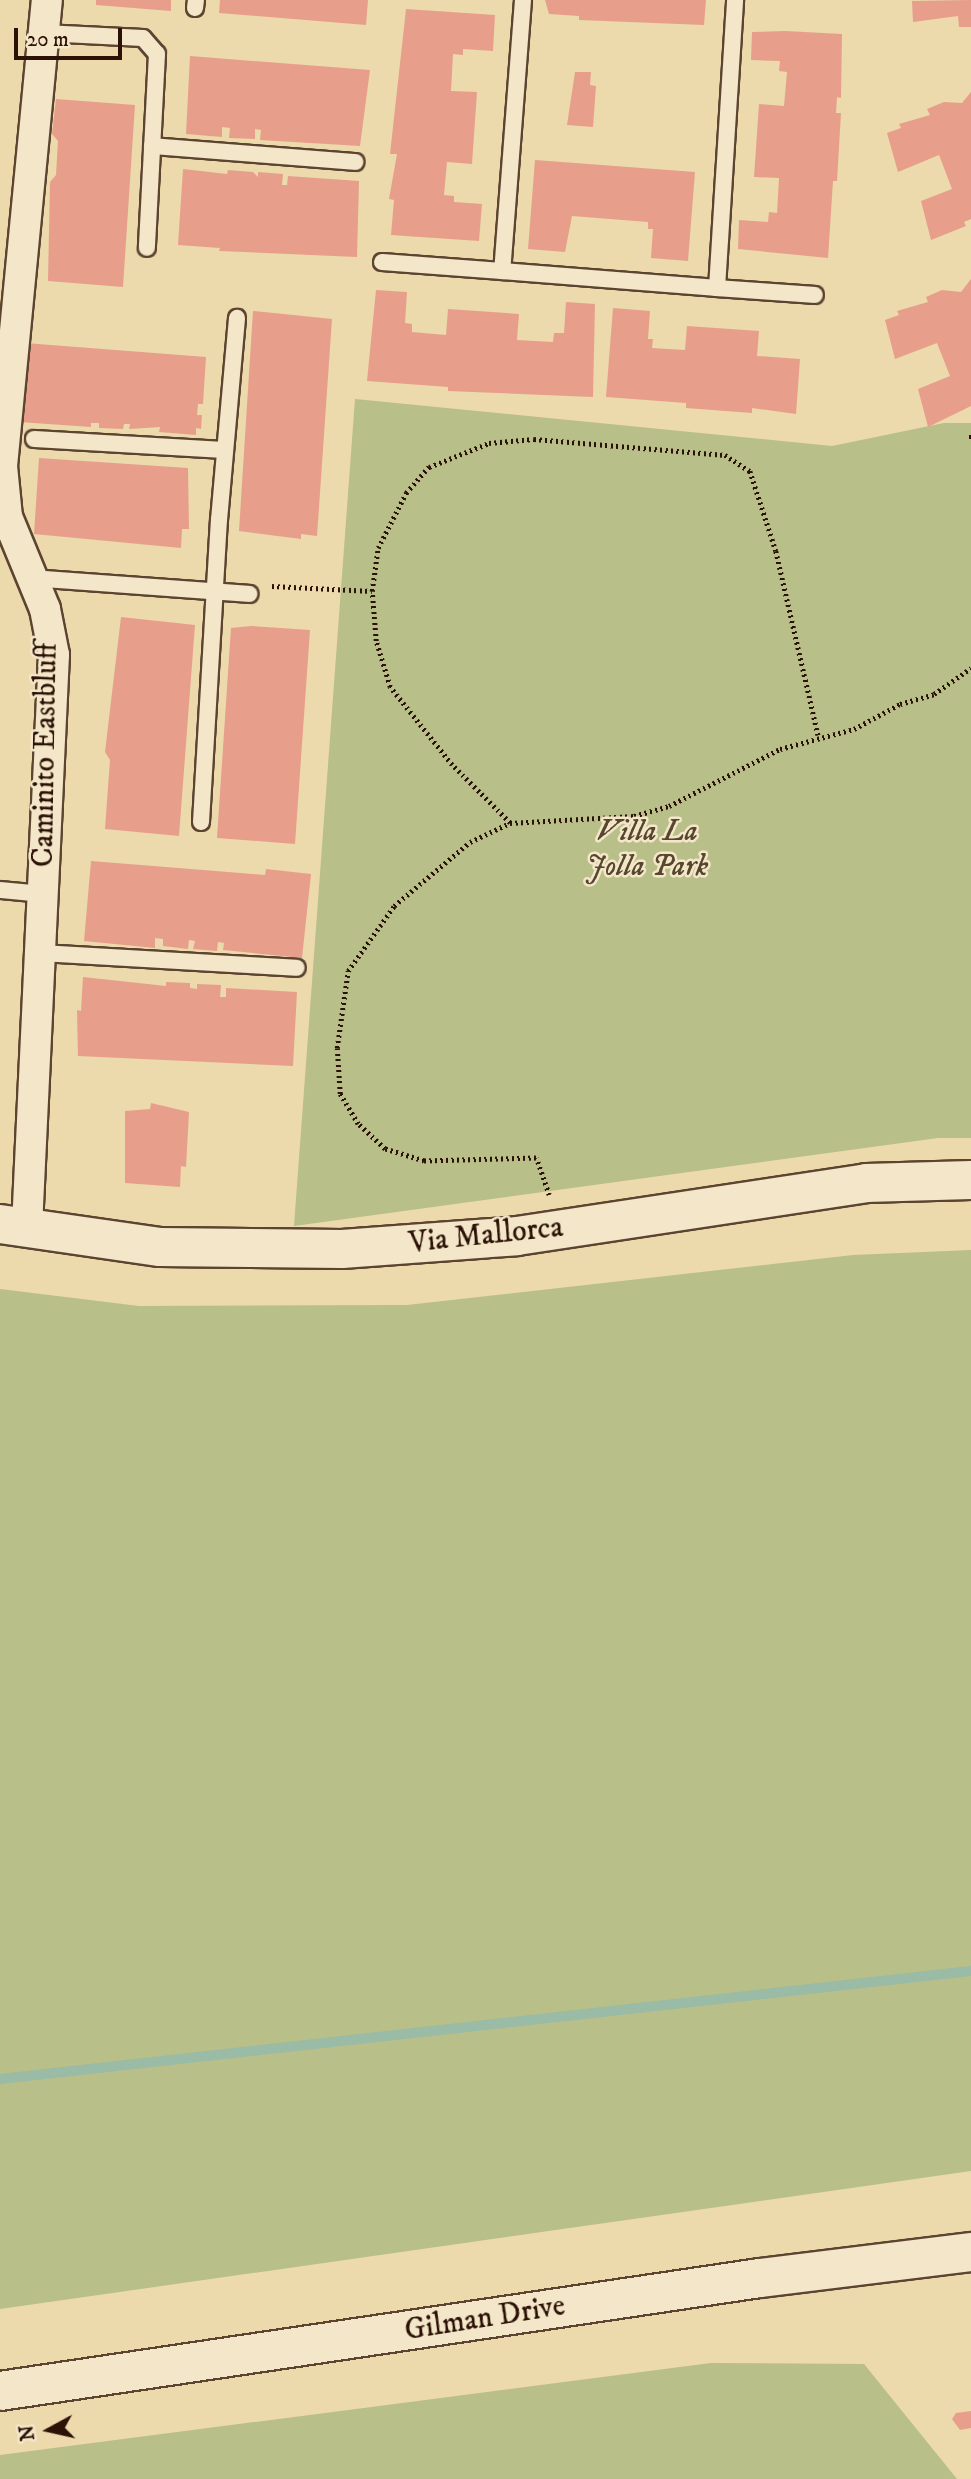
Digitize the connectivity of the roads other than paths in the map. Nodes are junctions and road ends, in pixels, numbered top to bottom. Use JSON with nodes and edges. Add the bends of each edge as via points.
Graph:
{"nodes":[{"id":1,"x":47,"y":0,"type":"edge"},
{"id":2,"x":523,"y":0,"type":"edge"},
{"id":3,"x":735,"y":0,"type":"edge"},
{"id":4,"x":44,"y":33,"type":"junction"},
{"id":5,"x":152,"y":146,"type":"junction"},
{"id":6,"x":355,"y":162,"type":"dead end"},
{"id":7,"x":147,"y":248,"type":"dead end"},
{"id":8,"x":382,"y":262,"type":"dead end"},
{"id":9,"x":502,"y":271,"type":"junction"},
{"id":10,"x":718,"y":288,"type":"junction"},
{"id":11,"x":815,"y":295,"type":"dead end"},
{"id":12,"x":237,"y":318,"type":"dead end"},
{"id":13,"x":6,"y":365,"type":"edge"},
{"id":14,"x":34,"y":439,"type":"dead end"},
{"id":15,"x":225,"y":450,"type":"junction"},
{"id":16,"x":32,"y":578,"type":"junction"},
{"id":17,"x":216,"y":592,"type":"junction"},
{"id":18,"x":249,"y":594,"type":"road end"},
{"id":19,"x":201,"y":822,"type":"dead end"},
{"id":20,"x":0,"y":890,"type":"edge"},
{"id":21,"x":43,"y":894,"type":"junction"},
{"id":22,"x":40,"y":953,"type":"junction"},
{"id":23,"x":297,"y":968,"type":"dead end"},
{"id":24,"x":971,"y":1180,"type":"edge"},
{"id":25,"x":14,"y":1225,"type":"edge"},
{"id":26,"x":971,"y":2252,"type":"edge"},
{"id":27,"x":0,"y":2391,"type":"edge"}],
"edges":[{"from":1,"to":4,"type":"street","name":"Caminito Eastbluff"},
{"from":2,"to":9,"type":"lane"},
{"from":3,"to":10,"type":"lane"},
{"from":4,"to":5,"type":"lane","via":[[143,38],[157,54]]},
{"from":4,"to":13,"type":"street","name":"Caminito Eastbluff"},
{"from":5,"to":6,"type":"lane"},
{"from":5,"to":7,"type":"lane"},
{"from":8,"to":9,"type":"lane"},
{"from":9,"to":10,"type":"lane"},
{"from":10,"to":11,"type":"lane"},
{"from":12,"to":15,"type":"lane"},
{"from":13,"to":16,"type":"street","name":"Caminito Eastbluff","via":[[2,466],[7,517]]},
{"from":14,"to":15,"type":"lane"},
{"from":15,"to":17,"type":"lane"},
{"from":16,"to":17,"type":"lane"},
{"from":16,"to":21,"type":"street","name":"Caminito Eastbluff","via":[[45,609],[54,655]]},
{"from":17,"to":18,"type":"lane"},
{"from":17,"to":19,"type":"lane"},
{"from":20,"to":21,"type":"lane"},
{"from":21,"to":22,"type":"street","name":"Caminito Eastbluff"},
{"from":22,"to":23,"type":"lane"},
{"from":22,"to":25,"type":"street","name":"Caminito Eastbluff"},
{"from":24,"to":25,"type":"main road","name":"Via Mallorca","via":[[866,1183],[556,1230],[342,1249],[160,1247]]},
{"from":26,"to":27,"type":"main road","name":"Gilman Drive","via":[[747,2280]]}]}
